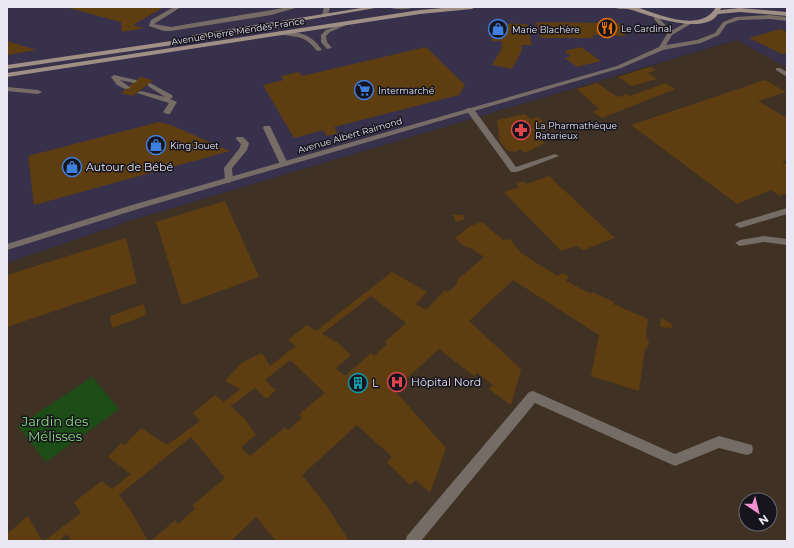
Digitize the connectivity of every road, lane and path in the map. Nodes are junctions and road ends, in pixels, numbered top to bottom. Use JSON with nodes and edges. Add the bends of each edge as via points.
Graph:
{"nodes":[{"id":1,"x":178,"y":7,"type":"edge"},
{"id":2,"x":296,"y":7,"type":"edge"},
{"id":3,"x":327,"y":7,"type":"edge"},
{"id":4,"x":378,"y":7,"type":"edge"},
{"id":5,"x":392,"y":7,"type":"edge"},
{"id":6,"x":416,"y":7,"type":"edge"},
{"id":7,"x":472,"y":7,"type":"edge"},
{"id":8,"x":616,"y":7,"type":"edge"},
{"id":9,"x":779,"y":7,"type":"edge"},
{"id":10,"x":411,"y":8,"type":"edge"},
{"id":11,"x":632,"y":8,"type":"edge"},
{"id":12,"x":787,"y":9,"type":"edge"},
{"id":13,"x":718,"y":10,"type":"edge"},
{"id":14,"x":787,"y":14,"type":"edge"},
{"id":15,"x":325,"y":15,"type":"junction"},
{"id":16,"x":656,"y":18,"type":"junction"},
{"id":17,"x":787,"y":18,"type":"edge"},
{"id":18,"x":691,"y":22,"type":"junction"},
{"id":19,"x":348,"y":23,"type":"junction"},
{"id":20,"x":280,"y":33,"type":"junction"},
{"id":21,"x":670,"y":34,"type":"junction"},
{"id":22,"x":135,"y":48,"type":"junction"},
{"id":23,"x":329,"y":48,"type":"dead end"},
{"id":24,"x":661,"y":48,"type":"junction"},
{"id":25,"x":319,"y":50,"type":"dead end"},
{"id":26,"x":7,"y":67,"type":"edge"},
{"id":27,"x":778,"y":69,"type":"dead end"},
{"id":28,"x":7,"y":75,"type":"edge"},
{"id":29,"x":787,"y":75,"type":"edge"},
{"id":30,"x":134,"y":80,"type":"dead end"},
{"id":31,"x":150,"y":85,"type":"dead end"},
{"id":32,"x":7,"y":88,"type":"edge"},
{"id":33,"x":127,"y":88,"type":"dead end"},
{"id":34,"x":38,"y":92,"type":"dead end"},
{"id":35,"x":141,"y":92,"type":"dead end"},
{"id":36,"x":174,"y":102,"type":"junction"},
{"id":37,"x":470,"y":110,"type":"junction"},
{"id":38,"x":167,"y":112,"type":"dead end"},
{"id":39,"x":267,"y":128,"type":"dead end"},
{"id":40,"x":240,"y":139,"type":"dead end"},
{"id":41,"x":555,"y":156,"type":"dead end"},
{"id":42,"x":284,"y":164,"type":"junction"},
{"id":43,"x":229,"y":180,"type":"junction"},
{"id":44,"x":787,"y":211,"type":"edge"},
{"id":45,"x":740,"y":225,"type":"dead end"},
{"id":46,"x":784,"y":242,"type":"dead end"},
{"id":47,"x":740,"y":244,"type":"dead end"},
{"id":48,"x":7,"y":247,"type":"edge"},
{"id":49,"x":747,"y":449,"type":"dead end"},
{"id":50,"x":412,"y":541,"type":"edge"}],
"edges":[{"from":1,"to":2,"type":"street","via":[[153,21],[151,25],[171,29]]},
{"from":3,"to":15,"type":"street"},
{"from":4,"to":15,"type":"main road"},
{"from":5,"to":10,"type":"street"},
{"from":6,"to":10,"type":"main road","name":"Avenue Pierre Mendès France"},
{"from":7,"to":19,"type":"main road","name":"Avenue Pierre Mendès France"},
{"from":8,"to":11,"type":"main road"},
{"from":9,"to":12,"type":"main road"},
{"from":10,"to":22,"type":"main road","name":"Avenue Pierre Mendès France"},
{"from":11,"to":16,"type":"main road"},
{"from":13,"to":14,"type":"main road"},
{"from":13,"to":18,"type":"main road","via":[[712,17]]},
{"from":15,"to":22,"type":"main road"},
{"from":16,"to":18,"type":"main road"},
{"from":16,"to":21,"type":"street"},
{"from":17,"to":24,"type":"street","name":"Avenue Albert Raimond","via":[[738,18],[725,23],[717,34],[699,42]]},
{"from":18,"to":21,"type":"street"},
{"from":19,"to":20,"type":"main road","name":"Avenue Pierre Mendès France"},
{"from":19,"to":23,"type":"street","via":[[328,31],[323,36]]},
{"from":20,"to":25,"type":"street","via":[[309,37]]},
{"from":20,"to":28,"type":"main road","name":"Avenue Pierre Mendès France"},
{"from":21,"to":24,"type":"street"},
{"from":22,"to":26,"type":"main road","name":"Avenue Pierre Mendès France"},
{"from":24,"to":37,"type":"street","name":"Avenue Albert Raimond","via":[[619,67]]},
{"from":27,"to":29,"type":"street"},
{"from":30,"to":33,"type":"street","via":[[114,77],[119,84]]},
{"from":31,"to":36,"type":"street"},
{"from":32,"to":34,"type":"street"},
{"from":35,"to":36,"type":"street"},
{"from":36,"to":38,"type":"street"},
{"from":37,"to":41,"type":"street","via":[[514,170]]},
{"from":37,"to":42,"type":"street","name":"Avenue Albert Raimond"},
{"from":39,"to":42,"type":"street"},
{"from":40,"to":43,"type":"street","via":[[245,143],[243,150],[228,168]]},
{"from":42,"to":43,"type":"street","name":"Avenue Albert Raimond"},
{"from":43,"to":48,"type":"street","name":"Avenue Albert Raimond"},
{"from":44,"to":45,"type":"street"},
{"from":46,"to":47,"type":"street","via":[[764,240]]},
{"from":49,"to":50,"type":"street","via":[[719,442],[675,460],[533,396]]}]}
